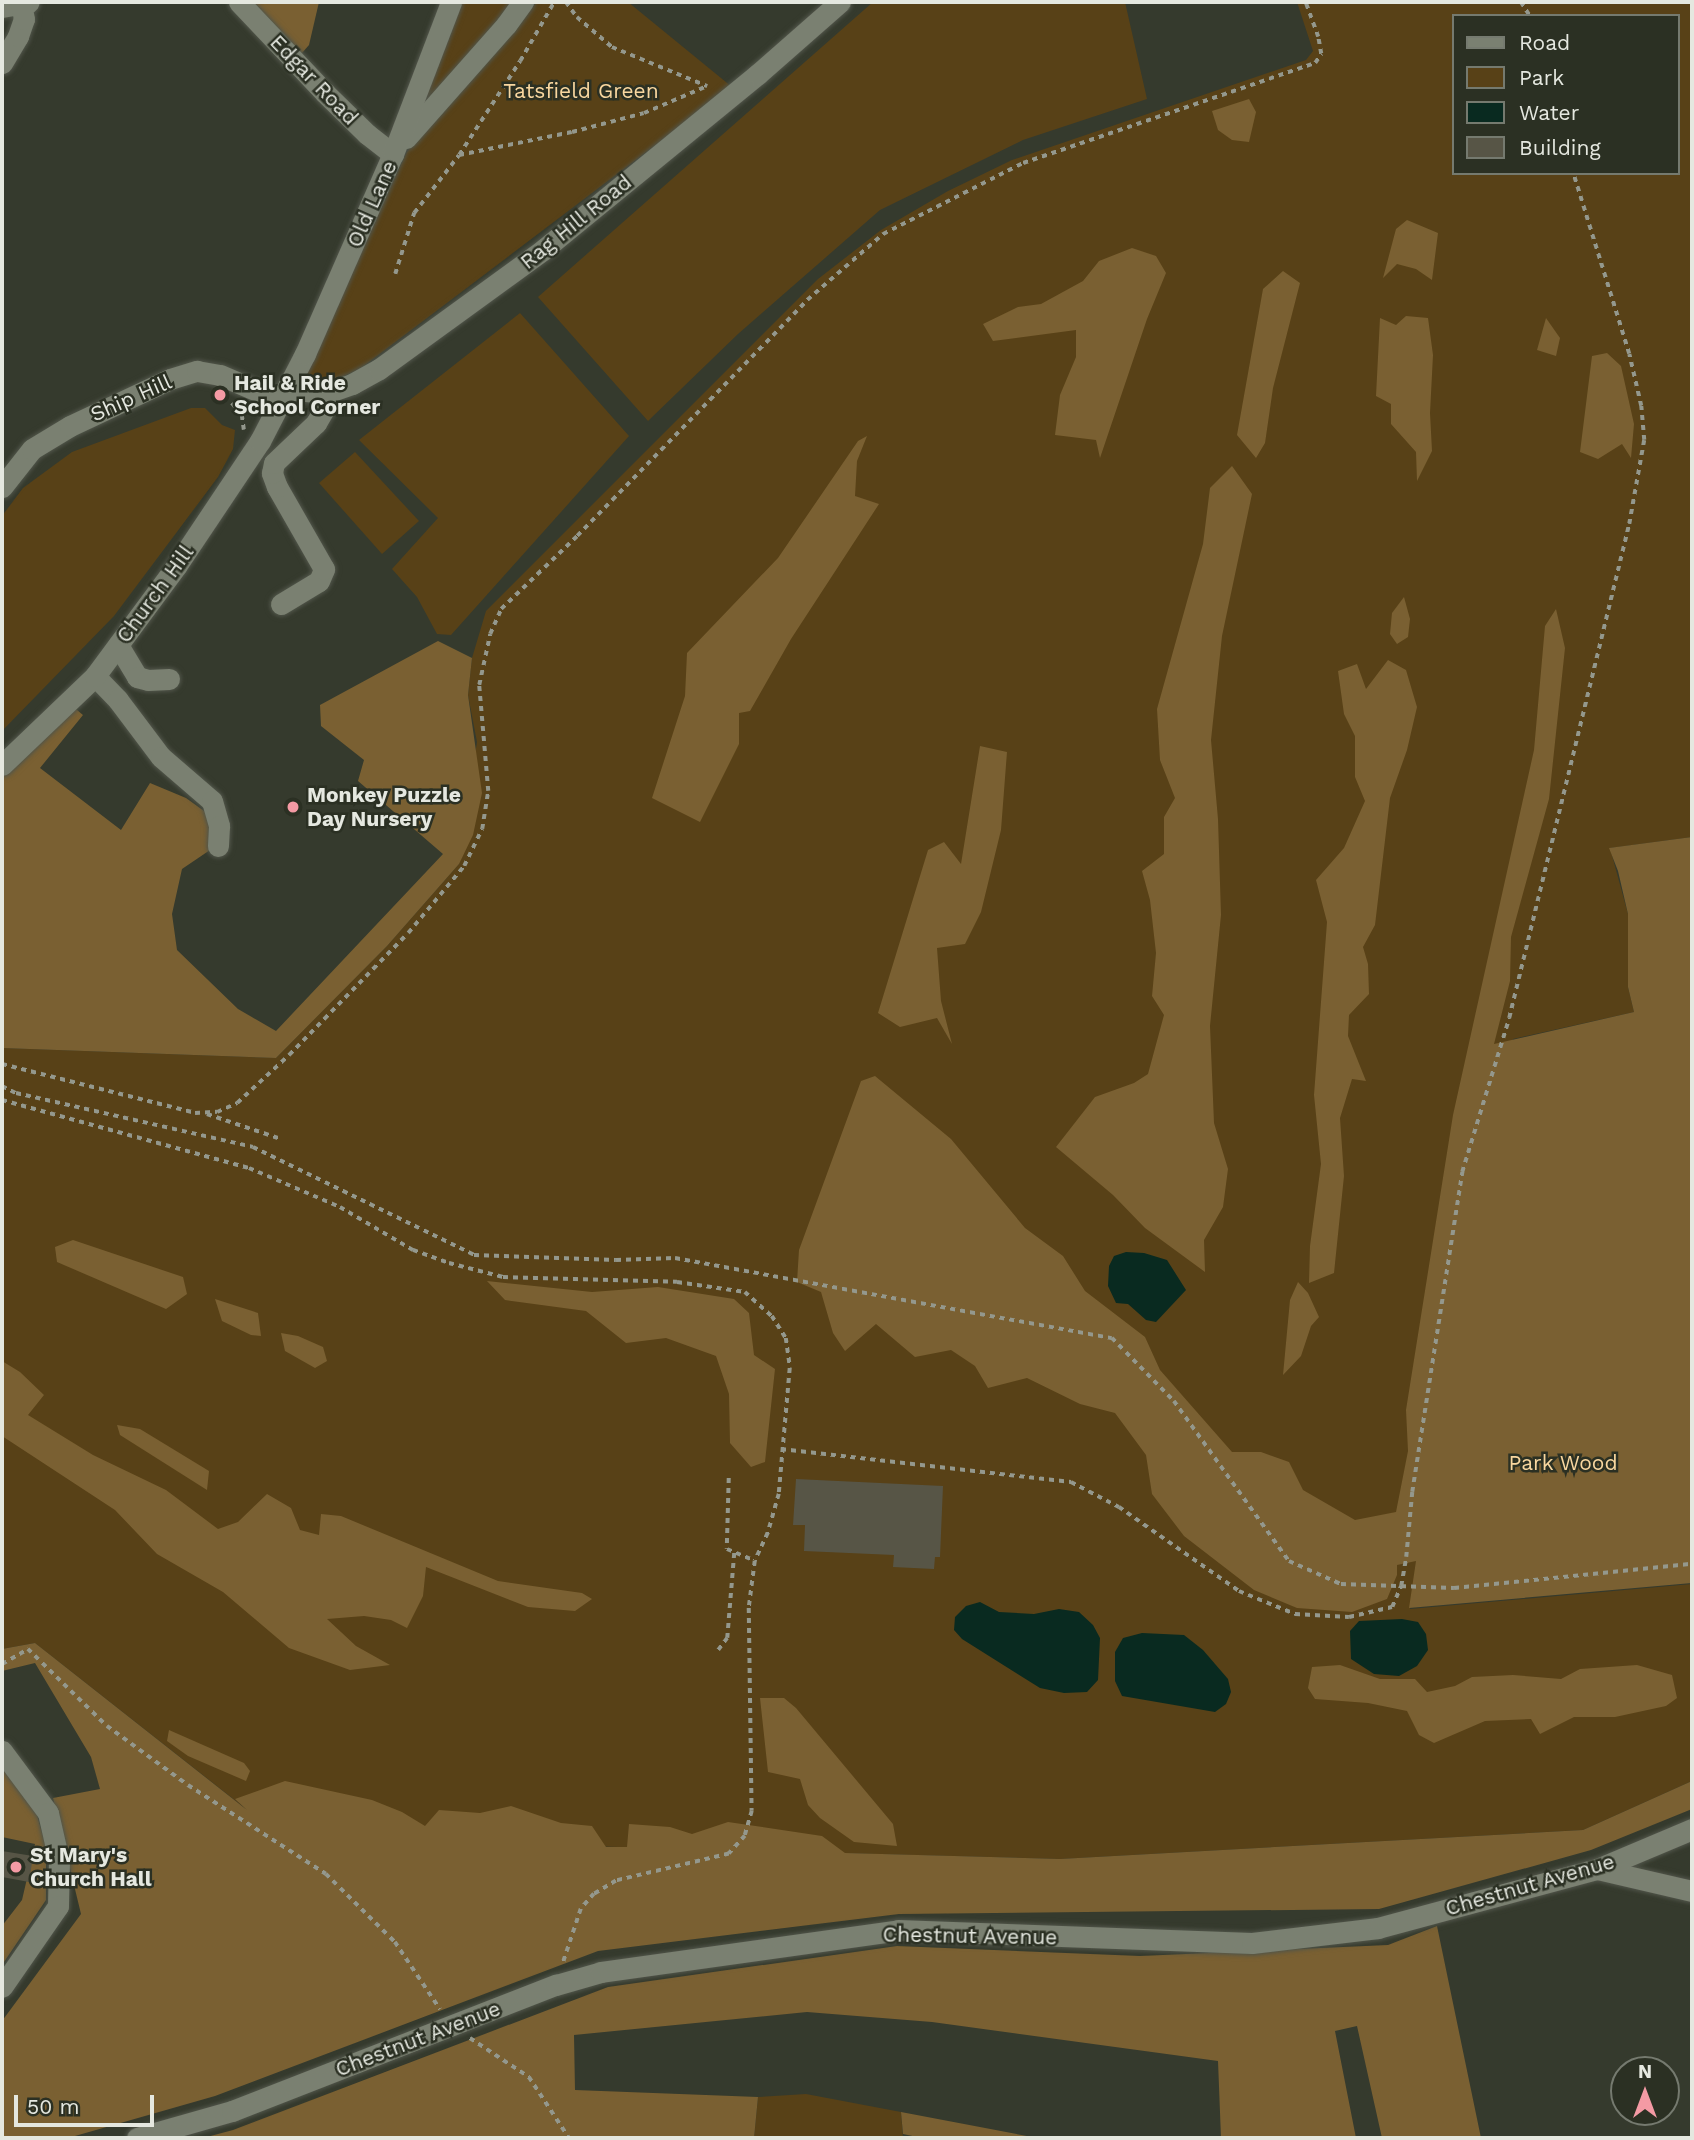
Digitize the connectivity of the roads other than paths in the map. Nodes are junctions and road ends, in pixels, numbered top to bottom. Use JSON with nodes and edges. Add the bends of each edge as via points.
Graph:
{"nodes":[{"id":1,"x":239,"y":2,"type":"edge"},
{"id":2,"x":451,"y":2,"type":"edge"},
{"id":3,"x":523,"y":2,"type":"edge"},
{"id":4,"x":840,"y":2,"type":"edge"},
{"id":5,"x":18,"y":4,"type":"edge"},
{"id":6,"x":2,"y":63,"type":"edge"},
{"id":7,"x":395,"y":152,"type":"junction"},
{"id":8,"x":284,"y":393,"type":"junction"},
{"id":9,"x":326,"y":393,"type":"junction"},
{"id":10,"x":2,"y":487,"type":"edge"},
{"id":11,"x":281,"y":604,"type":"dead end"},
{"id":12,"x":118,"y":645,"type":"junction"},
{"id":13,"x":95,"y":676,"type":"junction"},
{"id":14,"x":169,"y":679,"type":"dead end"},
{"id":15,"x":2,"y":765,"type":"edge"},
{"id":16,"x":218,"y":846,"type":"dead end"},
{"id":17,"x":2,"y":1751,"type":"edge"},
{"id":18,"x":1692,"y":1829,"type":"edge"},
{"id":19,"x":1597,"y":1869,"type":"junction"},
{"id":20,"x":1692,"y":1891,"type":"edge"},
{"id":21,"x":2,"y":1987,"type":"edge"},
{"id":22,"x":137,"y":2138,"type":"edge"}],
"edges":[{"from":1,"to":7,"type":"street","name":"Edgar Road","via":[[333,102],[367,134]]},
{"from":2,"to":7,"type":"street","name":"Old Lane"},
{"from":3,"to":7,"type":"street"},
{"from":4,"to":9,"type":"street","name":"Rag Hill Road","via":[[544,249],[379,369]]},
{"from":5,"to":6,"type":"street","via":[[24,19]]},
{"from":7,"to":8,"type":"street","name":"Old Lane"},
{"from":8,"to":9,"type":"street","name":"Rag Hill Road"},
{"from":8,"to":10,"type":"street","name":"Ship Hill","via":[[197,371],[170,379],[32,449]]},
{"from":8,"to":12,"type":"street","name":"Church Hill","via":[[236,480]]},
{"from":9,"to":11,"type":"street","via":[[316,423],[274,463],[272,473],[278,487],[324,569],[319,581]]},
{"from":12,"to":13,"type":"street","name":"Church Hill"},
{"from":12,"to":14,"type":"street","via":[[137,677]]},
{"from":13,"to":15,"type":"street","name":"Church Hill"},
{"from":13,"to":16,"type":"street","via":[[161,757],[212,801],[219,826]]},
{"from":17,"to":21,"type":"street","via":[[48,1813],[58,1861],[58,1906]]},
{"from":18,"to":19,"type":"street","name":"Chestnut Avenue"},
{"from":19,"to":20,"type":"street"},
{"from":19,"to":22,"type":"street","name":"Chestnut Avenue","via":[[1378,1928],[1264,1942],[898,1930],[601,1972],[556,1984],[232,2111]]}]}
